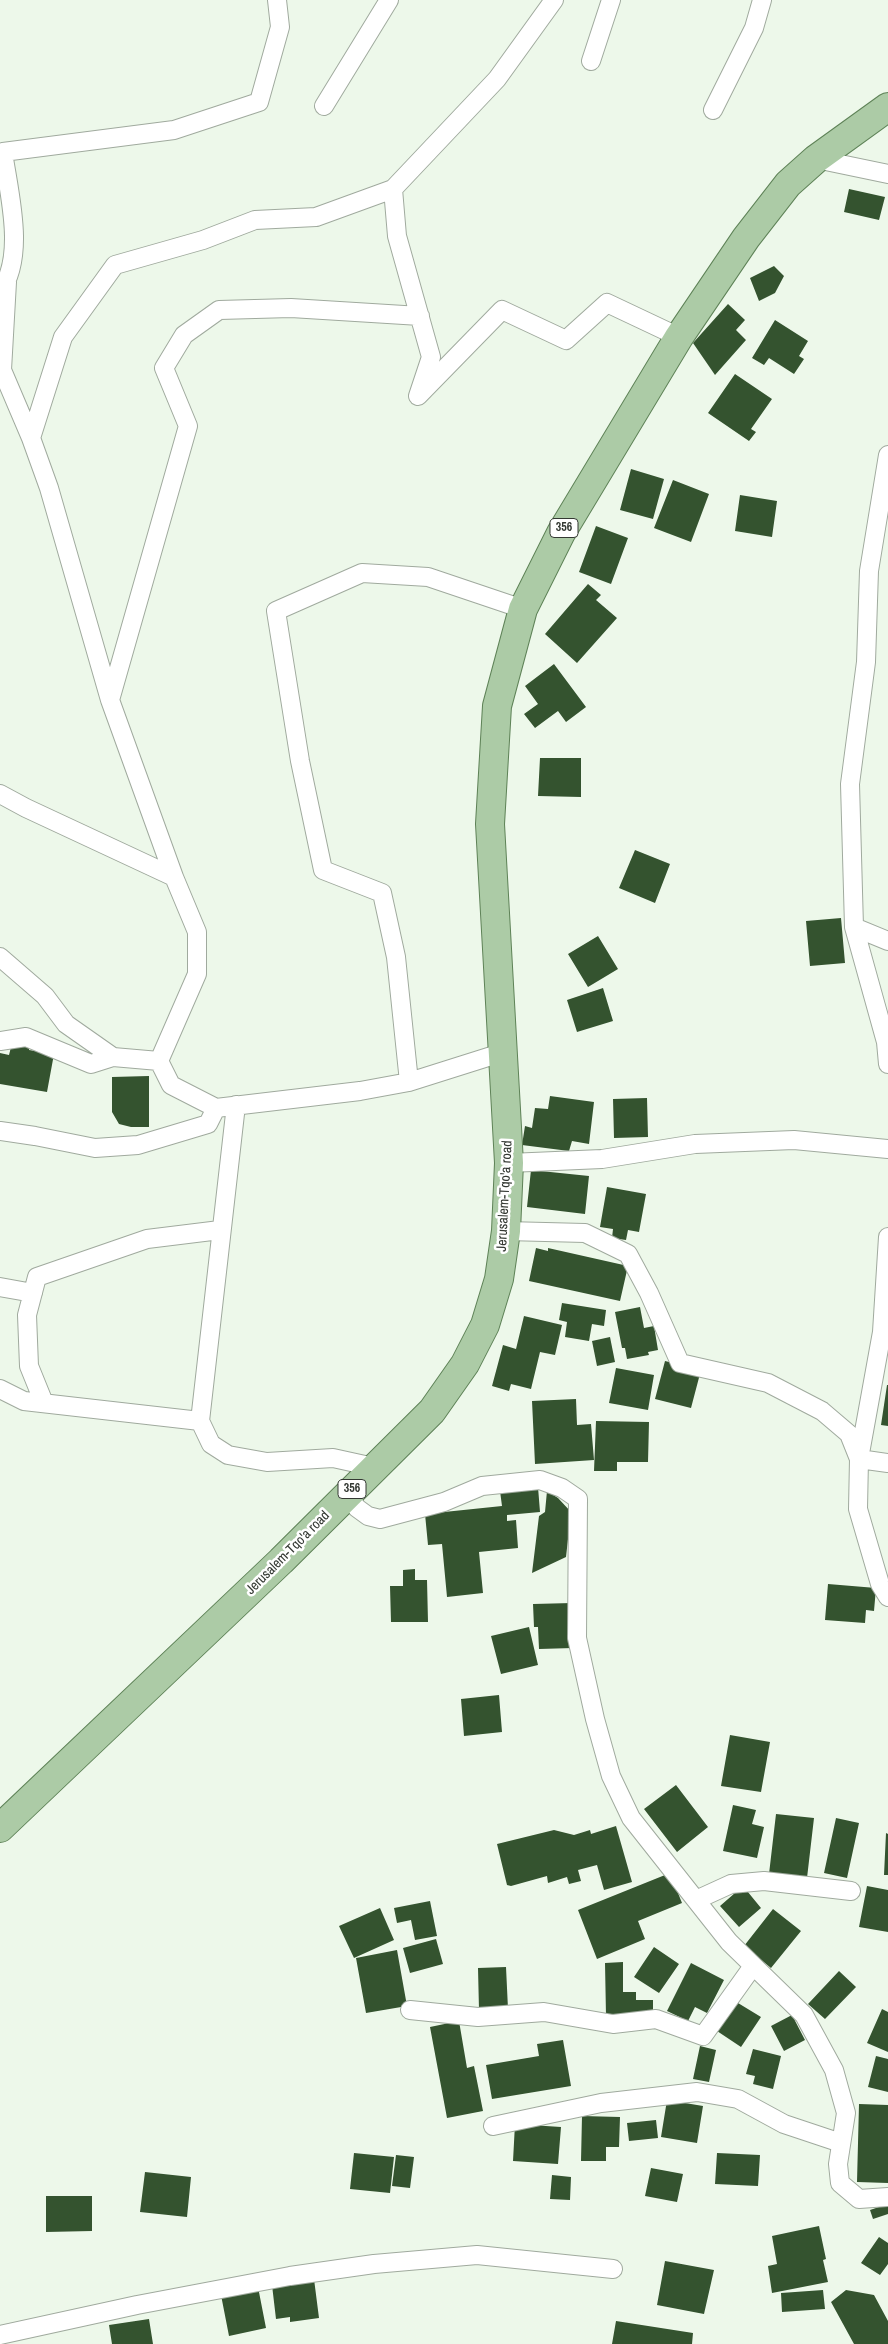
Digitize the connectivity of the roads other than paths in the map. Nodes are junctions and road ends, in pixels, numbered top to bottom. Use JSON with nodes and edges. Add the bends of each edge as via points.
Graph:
{"nodes":[{"id":1,"x":278,"y":0,"type":"edge"},
{"id":2,"x":389,"y":0,"type":"edge"},
{"id":3,"x":554,"y":0,"type":"edge"},
{"id":4,"x":611,"y":0,"type":"edge"},
{"id":5,"x":762,"y":0,"type":"edge"},
{"id":6,"x":591,"y":61,"type":"dead end"},
{"id":7,"x":324,"y":106,"type":"dead end"},
{"id":8,"x":888,"y":106,"type":"edge"},
{"id":9,"x":713,"y":110,"type":"dead end"},
{"id":10,"x":816,"y":159,"type":"junction"},
{"id":11,"x":888,"y":174,"type":"edge"},
{"id":12,"x":393,"y":189,"type":"junction"},
{"id":13,"x":4,"y":287,"type":"edge"},
{"id":14,"x":420,"y":316,"type":"junction"},
{"id":15,"x":679,"y":337,"type":"junction"},
{"id":16,"x":32,"y":438,"type":"junction"},
{"id":17,"x":888,"y":455,"type":"edge"},
{"id":18,"x":523,"y":609,"type":"junction"},
{"id":19,"x":110,"y":700,"type":"junction"},
{"id":20,"x":1,"y":799,"type":"edge"},
{"id":21,"x":174,"y":877,"type":"junction"},
{"id":22,"x":854,"y":927,"type":"junction"},
{"id":23,"x":888,"y":941,"type":"edge"},
{"id":24,"x":0,"y":957,"type":"edge"},
{"id":25,"x":0,"y":974,"type":"edge"},
{"id":26,"x":21,"y":976,"type":"junction"},
{"id":27,"x":0,"y":1041,"type":"edge"},
{"id":28,"x":504,"y":1052,"type":"junction"},
{"id":29,"x":114,"y":1057,"type":"junction"},
{"id":30,"x":159,"y":1061,"type":"junction"},
{"id":31,"x":888,"y":1064,"type":"edge"},
{"id":32,"x":409,"y":1082,"type":"junction"},
{"id":33,"x":236,"y":1105,"type":"junction"},
{"id":34,"x":216,"y":1108,"type":"junction"},
{"id":35,"x":0,"y":1131,"type":"edge"},
{"id":36,"x":888,"y":1148,"type":"edge"},
{"id":37,"x":509,"y":1163,"type":"junction"},
{"id":38,"x":220,"y":1230,"type":"junction"},
{"id":39,"x":506,"y":1231,"type":"junction"},
{"id":40,"x":888,"y":1237,"type":"edge"},
{"id":41,"x":0,"y":1287,"type":"edge"},
{"id":42,"x":33,"y":1293,"type":"junction"},
{"id":43,"x":0,"y":1389,"type":"edge"},
{"id":44,"x":44,"y":1403,"type":"junction"},
{"id":45,"x":200,"y":1421,"type":"junction"},
{"id":46,"x":859,"y":1459,"type":"junction"},
{"id":47,"x":888,"y":1463,"type":"edge"},
{"id":48,"x":374,"y":1467,"type":"junction"},
{"id":49,"x":347,"y":1494,"type":"junction"},
{"id":50,"x":888,"y":1598,"type":"edge"},
{"id":51,"x":0,"y":1828,"type":"edge"},
{"id":52,"x":851,"y":1891,"type":"dead end"},
{"id":53,"x":696,"y":1900,"type":"junction"},
{"id":54,"x":753,"y":1966,"type":"junction"},
{"id":55,"x":410,"y":2010,"type":"dead end"},
{"id":56,"x":493,"y":2126,"type":"dead end"},
{"id":57,"x":842,"y":2143,"type":"junction"},
{"id":58,"x":888,"y":2197,"type":"edge"},
{"id":59,"x":613,"y":2269,"type":"dead end"},
{"id":60,"x":0,"y":2335,"type":"edge"}],
"edges":[{"from":1,"to":13,"type":"street","via":[[280,27],[259,102],[174,130],[3,152],[15,240]]},
{"from":2,"to":7,"type":"street"},
{"from":3,"to":12,"type":"street","via":[[497,79]]},
{"from":4,"to":6,"type":"street"},
{"from":5,"to":9,"type":"street","via":[[754,28]]},
{"from":8,"to":10,"type":"main road","number":"356"},
{"from":10,"to":11,"type":"street"},
{"from":10,"to":15,"type":"main road","number":"356","via":[[788,184],[746,238]]},
{"from":12,"to":14,"type":"street","via":[[397,236]]},
{"from":12,"to":16,"type":"street","via":[[316,217],[255,220],[203,240],[115,265],[63,337]]},
{"from":13,"to":16,"type":"street","via":[[2,370]]},
{"from":14,"to":15,"type":"street","via":[[431,357],[418,396],[502,310],[566,340],[607,303]]},
{"from":14,"to":19,"type":"street","via":[[291,308],[219,310],[184,335],[164,368],[188,426]]},
{"from":15,"to":18,"type":"main road","number":"356","via":[[561,533]]},
{"from":16,"to":19,"type":"street"},
{"from":17,"to":22,"type":"street","via":[[869,571],[866,662],[850,784]]},
{"from":18,"to":28,"type":"main road","number":"356","via":[[497,706],[490,824]]},
{"from":18,"to":32,"type":"street","via":[[428,578],[362,573],[276,611],[300,761],[323,870],[382,893],[396,957]]},
{"from":19,"to":21,"type":"street"},
{"from":20,"to":21,"type":"street"},
{"from":21,"to":30,"type":"street","via":[[197,932],[197,974]]},
{"from":22,"to":23,"type":"street"},
{"from":22,"to":31,"type":"street","via":[[886,1042]]},
{"from":24,"to":26,"type":"street"},
{"from":25,"to":26,"type":"street"},
{"from":26,"to":29,"type":"street","via":[[45,996],[66,1024]]},
{"from":27,"to":29,"type":"street","via":[[26,1037],[91,1064]]},
{"from":28,"to":32,"type":"street"},
{"from":28,"to":37,"type":"main road","name":"Jerusalem-Tqo'a road","number":"356"},
{"from":29,"to":30,"type":"street"},
{"from":30,"to":34,"type":"street","via":[[171,1085]]},
{"from":32,"to":33,"type":"street"},
{"from":33,"to":34,"type":"street"},
{"from":33,"to":38,"type":"street"},
{"from":34,"to":35,"type":"street","via":[[208,1124],[138,1145],[95,1148]]},
{"from":36,"to":37,"type":"street","via":[[794,1140],[694,1144],[602,1159]]},
{"from":37,"to":39,"type":"main road","name":"Jerusalem-Tqo'a road","number":"356"},
{"from":38,"to":42,"type":"street","via":[[138,1242],[37,1277]]},
{"from":38,"to":45,"type":"street"},
{"from":39,"to":46,"type":"street","via":[[585,1233],[628,1254],[680,1363],[768,1383],[822,1411],[849,1434]]},
{"from":39,"to":48,"type":"main road","name":"Jerusalem-Tqo'a road","number":"356","via":[[498,1279],[487,1316],[465,1364],[432,1411]]},
{"from":40,"to":46,"type":"street","via":[[882,1332]]},
{"from":41,"to":42,"type":"street"},
{"from":42,"to":44,"type":"street","via":[[27,1315],[29,1366]]},
{"from":43,"to":44,"type":"street","via":[[24,1401]]},
{"from":44,"to":45,"type":"street"},
{"from":45,"to":48,"type":"street","via":[[211,1444],[228,1455],[267,1462],[333,1458]]},
{"from":46,"to":47,"type":"street"},
{"from":46,"to":50,"type":"street","via":[[858,1509],[880,1584]]},
{"from":48,"to":49,"type":"main road","name":"Jerusalem-Tqo'a road","number":"356"},
{"from":49,"to":51,"type":"main road","name":"Jerusalem-Tqo'a road","number":"356","via":[[274,1568]]},
{"from":49,"to":53,"type":"street","via":[[368,1516],[380,1519],[444,1502],[482,1486],[540,1480],[562,1488],[578,1499],[577,1638],[611,1776],[631,1818]]},
{"from":52,"to":53,"type":"street","via":[[764,1881],[731,1884]]},
{"from":53,"to":54,"type":"street"},
{"from":54,"to":55,"type":"street","via":[[704,2036],[656,2019],[613,2024],[544,2012],[478,2017]]},
{"from":54,"to":57,"type":"street","via":[[804,2015],[834,2070],[846,2113]]},
{"from":56,"to":57,"type":"street","via":[[601,2103],[697,2092],[738,2099],[784,2124]]},
{"from":57,"to":58,"type":"street","via":[[838,2164],[840,2183],[859,2199]]},
{"from":59,"to":60,"type":"street","via":[[477,2255],[374,2264],[137,2305]]}]}
